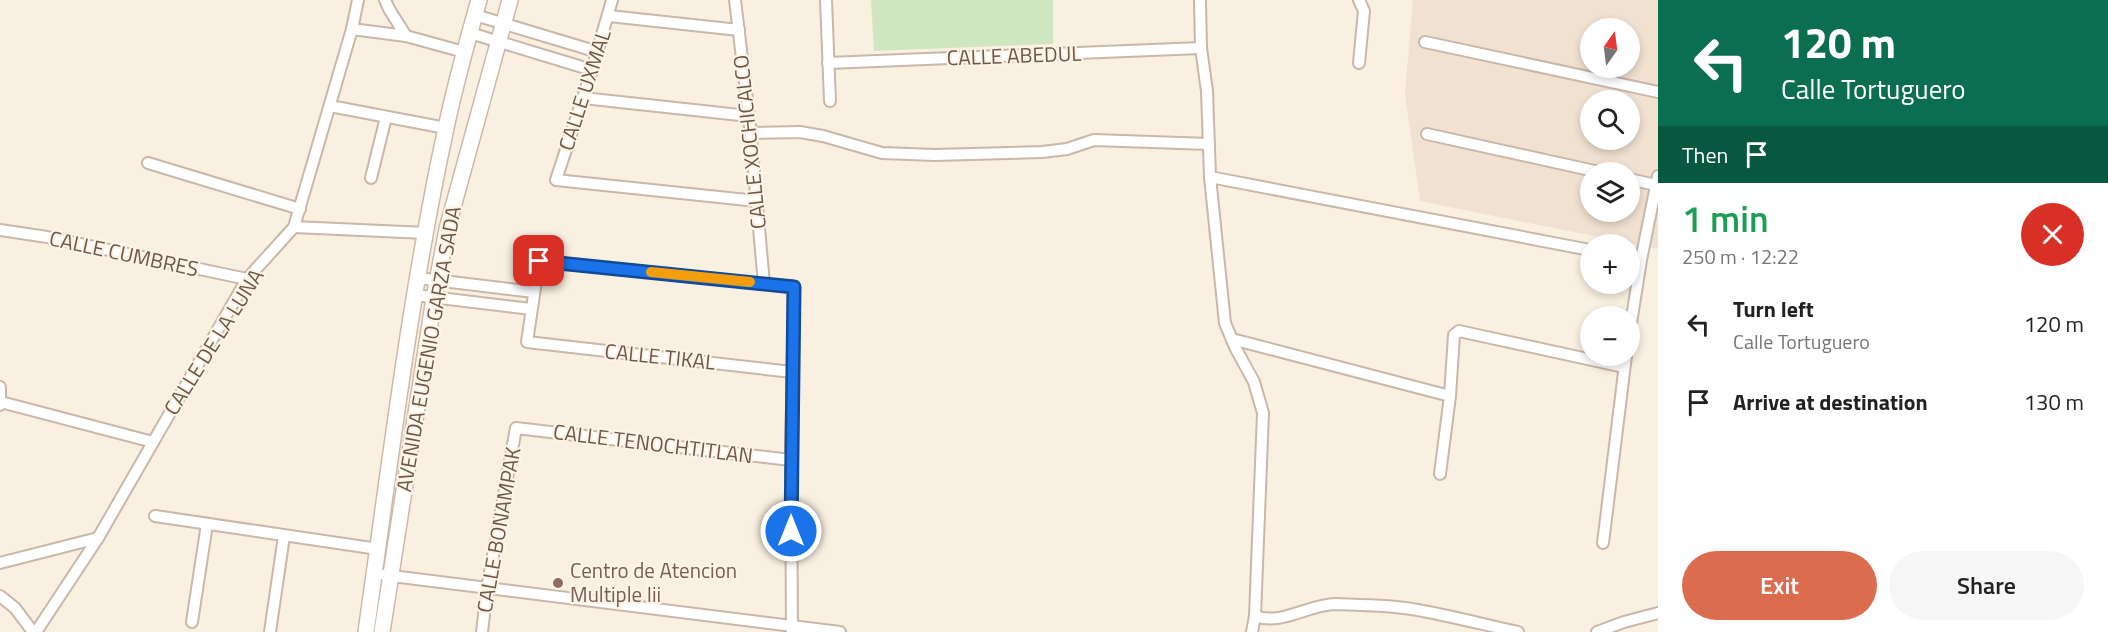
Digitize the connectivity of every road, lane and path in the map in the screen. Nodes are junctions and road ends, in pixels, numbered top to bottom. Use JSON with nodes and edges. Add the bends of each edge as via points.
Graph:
{"nodes":[{"id":1,"x":357,"y":0,"type":"edge"},
{"id":2,"x":385,"y":0,"type":"edge"},
{"id":3,"x":510,"y":0,"type":"edge"},
{"id":4,"x":612,"y":0,"type":"edge"},
{"id":5,"x":735,"y":0,"type":"edge"},
{"id":6,"x":826,"y":0,"type":"edge"},
{"id":7,"x":1200,"y":0,"type":"edge"},
{"id":8,"x":1359,"y":0,"type":"edge"},
{"id":9,"x":477,"y":8,"type":"edge"},
{"id":10,"x":609,"y":16,"type":"junction"},
{"id":11,"x":503,"y":24,"type":"junction"},
{"id":12,"x":352,"y":29,"type":"junction"},
{"id":13,"x":739,"y":30,"type":"junction"},
{"id":14,"x":470,"y":33,"type":"junction"},
{"id":15,"x":406,"y":36,"type":"junction"},
{"id":16,"x":498,"y":42,"type":"junction"},
{"id":17,"x":1425,"y":42,"type":"dead end"},
{"id":18,"x":1201,"y":48,"type":"junction"},
{"id":19,"x":464,"y":52,"type":"junction"},
{"id":20,"x":598,"y":52,"type":"junction"},
{"id":21,"x":828,"y":63,"type":"junction"},
{"id":22,"x":1359,"y":63,"type":"dead end"},
{"id":23,"x":592,"y":70,"type":"junction"},
{"id":24,"x":1658,"y":92,"type":"edge"},
{"id":25,"x":583,"y":98,"type":"junction"},
{"id":26,"x":830,"y":100,"type":"dead end"},
{"id":27,"x":330,"y":106,"type":"junction"},
{"id":28,"x":749,"y":116,"type":"junction"},
{"id":29,"x":386,"y":117,"type":"junction"},
{"id":30,"x":446,"y":128,"type":"junction"},
{"id":31,"x":751,"y":133,"type":"junction"},
{"id":32,"x":1427,"y":134,"type":"dead end"},
{"id":33,"x":1209,"y":144,"type":"junction"},
{"id":34,"x":148,"y":163,"type":"dead end"},
{"id":35,"x":1580,"y":168,"type":"edge"},
{"id":36,"x":1210,"y":177,"type":"junction"},
{"id":37,"x":371,"y":178,"type":"dead end"},
{"id":38,"x":1640,"y":180,"type":"edge"},
{"id":39,"x":1657,"y":181,"type":"edge"},
{"id":40,"x":757,"y":201,"type":"junction"},
{"id":41,"x":300,"y":210,"type":"junction"},
{"id":42,"x":294,"y":227,"type":"junction"},
{"id":43,"x":0,"y":230,"type":"edge"},
{"id":44,"x":426,"y":233,"type":"junction"},
{"id":45,"x":1580,"y":248,"type":"edge"},
{"id":46,"x":1641,"y":260,"type":"joint"},
{"id":47,"x":418,"y":278,"type":"junction"},
{"id":48,"x":247,"y":279,"type":"junction"},
{"id":49,"x":437,"y":280,"type":"junction"},
{"id":50,"x":764,"y":284,"type":"junction"},
{"id":51,"x":534,"y":292,"type":"junction"},
{"id":52,"x":415,"y":295,"type":"junction"},
{"id":53,"x":434,"y":298,"type":"junction"},
{"id":54,"x":1634,"y":306,"type":"edge"},
{"id":55,"x":531,"y":309,"type":"junction"},
{"id":56,"x":1232,"y":339,"type":"junction"},
{"id":57,"x":1580,"y":353,"type":"edge"},
{"id":58,"x":1624,"y":366,"type":"edge"},
{"id":59,"x":792,"y":372,"type":"junction"},
{"id":60,"x":0,"y":387,"type":"edge"},
{"id":61,"x":1450,"y":396,"type":"junction"},
{"id":62,"x":1,"y":404,"type":"edge"},
{"id":63,"x":516,"y":428,"type":"joint"},
{"id":64,"x":153,"y":442,"type":"junction"},
{"id":65,"x":790,"y":460,"type":"junction"},
{"id":66,"x":1440,"y":474,"type":"dead end"},
{"id":67,"x":155,"y":516,"type":"dead end"},
{"id":68,"x":207,"y":524,"type":"junction"},
{"id":69,"x":284,"y":536,"type":"junction"},
{"id":70,"x":98,"y":538,"type":"junction"},
{"id":71,"x":1603,"y":543,"type":"dead end"},
{"id":72,"x":378,"y":549,"type":"junction"},
{"id":73,"x":0,"y":563,"type":"edge"},
{"id":74,"x":374,"y":575,"type":"junction"},
{"id":75,"x":391,"y":576,"type":"junction"},
{"id":76,"x":487,"y":589,"type":"junction"},
{"id":77,"x":0,"y":596,"type":"edge"},
{"id":78,"x":1658,"y":613,"type":"edge"},
{"id":79,"x":1255,"y":616,"type":"junction"},
{"id":80,"x":192,"y":622,"type":"dead end"},
{"id":81,"x":792,"y":629,"type":"edge"},
{"id":82,"x":35,"y":632,"type":"edge"},
{"id":83,"x":270,"y":632,"type":"edge"},
{"id":84,"x":366,"y":632,"type":"edge"},
{"id":85,"x":382,"y":632,"type":"edge"},
{"id":86,"x":482,"y":632,"type":"edge"},
{"id":87,"x":840,"y":632,"type":"edge"},
{"id":88,"x":1252,"y":632,"type":"edge"},
{"id":89,"x":1518,"y":632,"type":"edge"},
{"id":90,"x":1597,"y":632,"type":"edge"}],
"edges":[{"from":1,"to":12,"type":"street","name":"CALLE DE LA LUNA"},
{"from":2,"to":15,"type":"street"},
{"from":3,"to":11,"type":"main road","name":"AVENIDA EUGENIO GARZA SADA"},
{"from":4,"to":10,"type":"street","name":"CALLE UXMAL"},
{"from":5,"to":13,"type":"street","name":"CALLE XOCHICALCO"},
{"from":6,"to":21,"type":"street"},
{"from":7,"to":18,"type":"street"},
{"from":8,"to":22,"type":"street","via":[[1364,11]]},
{"from":9,"to":11,"type":"street"},
{"from":9,"to":14,"type":"main road","name":"AVENIDA EUGENIO GARZA SADA"},
{"from":10,"to":13,"type":"street"},
{"from":10,"to":20,"type":"street","name":"CALLE UXMAL"},
{"from":11,"to":16,"type":"main road","name":"AVENIDA EUGENIO GARZA SADA"},
{"from":11,"to":20,"type":"street"},
{"from":12,"to":15,"type":"street"},
{"from":12,"to":27,"type":"street","name":"CALLE DE LA LUNA"},
{"from":13,"to":28,"type":"street","name":"CALLE XOCHICALCO"},
{"from":14,"to":16,"type":"street"},
{"from":14,"to":19,"type":"main road","name":"AVENIDA EUGENIO GARZA SADA"},
{"from":15,"to":19,"type":"street"},
{"from":16,"to":23,"type":"street"},
{"from":16,"to":49,"type":"main road","name":"AVENIDA EUGENIO GARZA SADA"},
{"from":17,"to":24,"type":"street"},
{"from":18,"to":21,"type":"street","name":"CALLE ABEDUL"},
{"from":18,"to":33,"type":"street"},
{"from":19,"to":30,"type":"main road","name":"AVENIDA EUGENIO GARZA SADA"},
{"from":20,"to":23,"type":"street","name":"CALLE UXMAL"},
{"from":21,"to":26,"type":"street"},
{"from":23,"to":25,"type":"street","name":"CALLE UXMAL"},
{"from":25,"to":28,"type":"street"},
{"from":25,"to":40,"type":"street","name":"CALLE UXMAL","via":[[556,180]]},
{"from":27,"to":29,"type":"street"},
{"from":27,"to":41,"type":"street","name":"CALLE DE LA LUNA"},
{"from":28,"to":31,"type":"street","name":"CALLE XOCHICALCO"},
{"from":29,"to":30,"type":"street"},
{"from":29,"to":37,"type":"street"},
{"from":30,"to":44,"type":"main road","name":"AVENIDA EUGENIO GARZA SADA"},
{"from":31,"to":33,"type":"street","via":[[800,132],[882,153],[936,155],[1042,152],[1094,140]]},
{"from":31,"to":40,"type":"street","name":"CALLE XOCHICALCO"},
{"from":32,"to":35,"type":"street"},
{"from":33,"to":36,"type":"street"},
{"from":34,"to":41,"type":"street"},
{"from":36,"to":45,"type":"street"},
{"from":36,"to":56,"type":"street","via":[[1226,323]]},
{"from":38,"to":39,"type":"street"},
{"from":39,"to":46,"type":"street"},
{"from":40,"to":50,"type":"street","name":"CALLE XOCHICALCO"},
{"from":41,"to":42,"type":"street","name":"CALLE DE LA LUNA"},
{"from":42,"to":44,"type":"street"},
{"from":42,"to":48,"type":"street","name":"CALLE DE LA LUNA"},
{"from":43,"to":48,"type":"street","name":"CALLE CUMBRES"},
{"from":44,"to":47,"type":"main road","name":"AVENIDA EUGENIO GARZA SADA"},
{"from":46,"to":54,"type":"street"},
{"from":47,"to":49,"type":"street"},
{"from":47,"to":52,"type":"main road","name":"AVENIDA EUGENIO GARZA SADA"},
{"from":48,"to":64,"type":"street","name":"CALLE DE LA LUNA"},
{"from":49,"to":51,"type":"street"},
{"from":49,"to":53,"type":"main road","name":"AVENIDA EUGENIO GARZA SADA"},
{"from":50,"to":51,"type":"street","via":[[539,261]]},
{"from":50,"to":59,"type":"street","via":[[794,287]]},
{"from":51,"to":55,"type":"street"},
{"from":52,"to":53,"type":"street"},
{"from":52,"to":72,"type":"main road","name":"AVENIDA EUGENIO GARZA SADA"},
{"from":53,"to":55,"type":"street"},
{"from":53,"to":75,"type":"main road","name":"AVENIDA EUGENIO GARZA SADA"},
{"from":55,"to":59,"type":"street","name":"CALLE TIKAL","via":[[527,342]]},
{"from":56,"to":61,"type":"street"},
{"from":56,"to":79,"type":"street","via":[[1254,382],[1263,414]]},
{"from":57,"to":61,"type":"street","via":[[1459,331],[1454,335]]},
{"from":58,"to":71,"type":"street"},
{"from":59,"to":65,"type":"street"},
{"from":60,"to":62,"type":"street"},
{"from":61,"to":66,"type":"street"},
{"from":62,"to":64,"type":"street"},
{"from":63,"to":65,"type":"street","name":"CALLE TENOCHTITLAN"},
{"from":63,"to":76,"type":"street","name":"CALLE BONAMPAK"},
{"from":64,"to":70,"type":"street","name":"CALLE DE LA LUNA"},
{"from":65,"to":81,"type":"street"},
{"from":67,"to":68,"type":"street"},
{"from":68,"to":69,"type":"street"},
{"from":68,"to":80,"type":"street"},
{"from":69,"to":72,"type":"street"},
{"from":69,"to":83,"type":"street"},
{"from":70,"to":73,"type":"street"},
{"from":70,"to":82,"type":"street","name":"CALLE DE LA LUNA"},
{"from":72,"to":74,"type":"main road","name":"AVENIDA EUGENIO GARZA SADA"},
{"from":74,"to":75,"type":"street"},
{"from":74,"to":84,"type":"main road","name":"AVENIDA EUGENIO GARZA SADA"},
{"from":75,"to":76,"type":"street"},
{"from":75,"to":85,"type":"main road","name":"AVENIDA EUGENIO GARZA SADA"},
{"from":76,"to":81,"type":"street"},
{"from":76,"to":86,"type":"street","name":"CALLE BONAMPAK"},
{"from":77,"to":82,"type":"street"},
{"from":78,"to":90,"type":"street"},
{"from":79,"to":88,"type":"street"},
{"from":79,"to":89,"type":"street","via":[[1281,618],[1333,604],[1400,608]]},
{"from":81,"to":87,"type":"street"}]}
